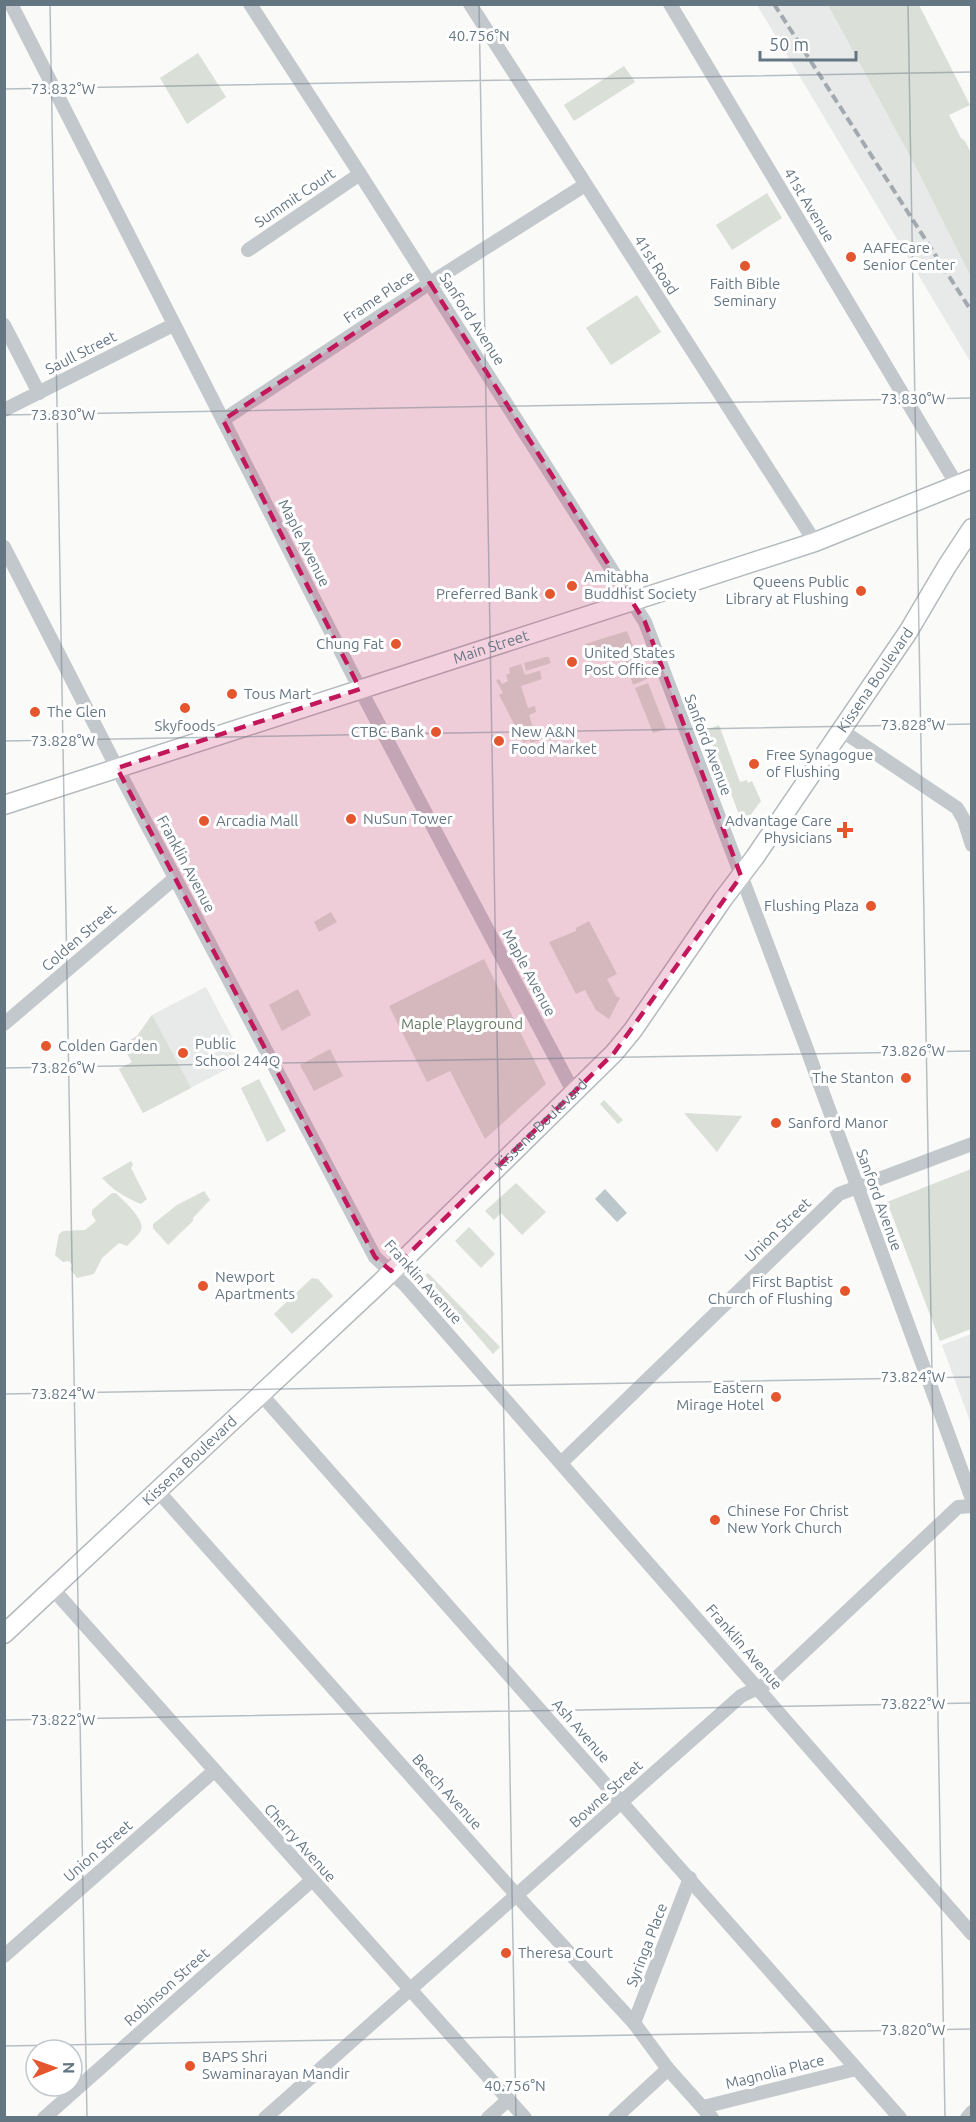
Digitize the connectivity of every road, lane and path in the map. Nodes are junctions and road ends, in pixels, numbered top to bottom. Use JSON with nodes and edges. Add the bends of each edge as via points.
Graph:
{"nodes":[{"id":1,"x":11,"y":4,"type":"edge"},
{"id":2,"x":250,"y":4,"type":"edge"},
{"id":3,"x":470,"y":4,"type":"edge"},
{"id":4,"x":670,"y":4,"type":"edge"},
{"id":5,"x":360,"y":174,"type":"junction"},
{"id":6,"x":585,"y":185,"type":"junction"},
{"id":7,"x":248,"y":250,"type":"dead end"},
{"id":8,"x":430,"y":283,"type":"junction"},
{"id":9,"x":4,"y":325,"type":"edge"},
{"id":10,"x":173,"y":325,"type":"junction"},
{"id":11,"x":39,"y":393,"type":"junction"},
{"id":12,"x":4,"y":410,"type":"edge"},
{"id":13,"x":223,"y":420,"type":"junction"},
{"id":14,"x":964,"y":482,"type":"edge"},
{"id":15,"x":972,"y":528,"type":"edge"},
{"id":16,"x":815,"y":542,"type":"junction"},
{"id":17,"x":4,"y":547,"type":"edge"},
{"id":18,"x":633,"y":601,"type":"junction"},
{"id":19,"x":360,"y":689,"type":"junction"},
{"id":20,"x":841,"y":730,"type":"junction"},
{"id":21,"x":117,"y":768,"type":"junction"},
{"id":22,"x":4,"y":805,"type":"edge"},
{"id":23,"x":972,"y":845,"type":"edge"},
{"id":24,"x":741,"y":876,"type":"junction"},
{"id":25,"x":175,"y":878,"type":"junction"},
{"id":26,"x":4,"y":1024,"type":"edge"},
{"id":27,"x":574,"y":1093,"type":"junction"},
{"id":28,"x":972,"y":1144,"type":"edge"},
{"id":29,"x":857,"y":1188,"type":"junction"},
{"id":30,"x":391,"y":1271,"type":"junction"},
{"id":31,"x":260,"y":1393,"type":"junction"},
{"id":32,"x":561,"y":1463,"type":"junction"},
{"id":33,"x":157,"y":1490,"type":"junction"},
{"id":34,"x":972,"y":1498,"type":"edge"},
{"id":35,"x":972,"y":1506,"type":"edge"},
{"id":36,"x":52,"y":1588,"type":"junction"},
{"id":37,"x":4,"y":1634,"type":"edge"},
{"id":38,"x":758,"y":1689,"type":"junction"},
{"id":39,"x":214,"y":1771,"type":"junction"},
{"id":40,"x":622,"y":1802,"type":"junction"},
{"id":41,"x":690,"y":1878,"type":"junction"},
{"id":42,"x":311,"y":1881,"type":"junction"},
{"id":43,"x":517,"y":1895,"type":"junction"},
{"id":44,"x":972,"y":1934,"type":"edge"},
{"id":45,"x":4,"y":1956,"type":"edge"},
{"id":46,"x":409,"y":1990,"type":"junction"},
{"id":47,"x":634,"y":2024,"type":"junction"},
{"id":48,"x":668,"y":2068,"type":"junction"},
{"id":49,"x":856,"y":2069,"type":"junction"},
{"id":50,"x":508,"y":2100,"type":"junction"},
{"id":51,"x":708,"y":2112,"type":"edge"},
{"id":52,"x":972,"y":2112,"type":"edge"},
{"id":53,"x":44,"y":2118,"type":"edge"},
{"id":54,"x":265,"y":2118,"type":"edge"},
{"id":55,"x":488,"y":2118,"type":"edge"},
{"id":56,"x":525,"y":2118,"type":"edge"},
{"id":57,"x":615,"y":2118,"type":"edge"},
{"id":58,"x":900,"y":2118,"type":"edge"},
{"id":59,"x":967,"y":2118,"type":"edge"}],
"edges":[{"from":1,"to":10,"type":"street","name":"Maple Avenue"},
{"from":2,"to":5,"type":"street","name":"Sanford Avenue"},
{"from":3,"to":6,"type":"street","name":"41st Road"},
{"from":4,"to":14,"type":"street","name":"41st Avenue"},
{"from":5,"to":7,"type":"street","name":"Summit Court"},
{"from":5,"to":8,"type":"street","name":"Sanford Avenue"},
{"from":6,"to":8,"type":"street","name":"Frame Place"},
{"from":6,"to":16,"type":"street","name":"41st Road"},
{"from":8,"to":13,"type":"street","name":"Frame Place"},
{"from":8,"to":18,"type":"street","name":"Sanford Avenue"},
{"from":9,"to":11,"type":"street"},
{"from":10,"to":11,"type":"street","name":"Saull Street"},
{"from":10,"to":13,"type":"street","name":"Maple Avenue"},
{"from":11,"to":12,"type":"street","name":"Saull Street"},
{"from":13,"to":19,"type":"street","name":"Maple Avenue"},
{"from":14,"to":16,"type":"main road","name":"Main Street"},
{"from":15,"to":20,"type":"main road","name":"Kissena Boulevard"},
{"from":16,"to":18,"type":"main road","name":"Main Street"},
{"from":17,"to":21,"type":"street","name":"Franklin Avenue"},
{"from":18,"to":19,"type":"main road","name":"Main Street"},
{"from":18,"to":24,"type":"street","name":"Sanford Avenue","via":[[645,622]]},
{"from":19,"to":21,"type":"main road","name":"Main Street"},
{"from":19,"to":27,"type":"street","name":"Maple Avenue"},
{"from":20,"to":23,"type":"street","via":[[957,808]]},
{"from":20,"to":24,"type":"main road","name":"Kissena Boulevard"},
{"from":21,"to":22,"type":"main road","name":"Main Street"},
{"from":21,"to":25,"type":"street","name":"Franklin Avenue"},
{"from":24,"to":27,"type":"main road","name":"Kissena Boulevard","via":[[633,1030]]},
{"from":24,"to":29,"type":"street","name":"Sanford Avenue"},
{"from":25,"to":26,"type":"street","name":"Colden Street"},
{"from":25,"to":30,"type":"street","name":"Franklin Avenue","via":[[375,1257]]},
{"from":27,"to":30,"type":"main road","name":"Kissena Boulevard"},
{"from":28,"to":29,"type":"street","name":"Union Street"},
{"from":29,"to":32,"type":"street","name":"Union Street","via":[[839,1194]]},
{"from":29,"to":34,"type":"street","name":"Sanford Avenue"},
{"from":30,"to":31,"type":"main road","name":"Kissena Boulevard"},
{"from":30,"to":32,"type":"street","name":"Franklin Avenue"},
{"from":31,"to":33,"type":"main road","name":"Kissena Boulevard"},
{"from":31,"to":40,"type":"street","name":"Ash Avenue"},
{"from":32,"to":38,"type":"street","name":"Franklin Avenue"},
{"from":33,"to":36,"type":"main road","name":"Kissena Boulevard"},
{"from":33,"to":43,"type":"street","name":"Beech Avenue"},
{"from":35,"to":38,"type":"street","name":"Bowne Street","via":[[958,1507],[812,1646]]},
{"from":36,"to":37,"type":"main road","name":"Kissena Boulevard"},
{"from":36,"to":39,"type":"street","name":"Cherry Avenue"},
{"from":38,"to":40,"type":"street","name":"Bowne Street","via":[[741,1696]]},
{"from":38,"to":44,"type":"street","name":"Franklin Avenue"},
{"from":39,"to":42,"type":"street","name":"Cherry Avenue"},
{"from":39,"to":45,"type":"street","name":"Union Street"},
{"from":40,"to":41,"type":"street","name":"Ash Avenue"},
{"from":40,"to":43,"type":"street","name":"Bowne Street"},
{"from":41,"to":47,"type":"street","name":"Syringa Place"},
{"from":41,"to":49,"type":"street","name":"Ash Avenue"},
{"from":42,"to":46,"type":"street","name":"Cherry Avenue"},
{"from":42,"to":53,"type":"street","name":"Robinson Street"},
{"from":43,"to":46,"type":"street","name":"Bowne Street"},
{"from":43,"to":47,"type":"street","name":"Beech Avenue"},
{"from":46,"to":50,"type":"street","name":"Cherry Avenue"},
{"from":46,"to":54,"type":"street","name":"Bowne Street"},
{"from":47,"to":48,"type":"street","name":"Beech Avenue"},
{"from":48,"to":51,"type":"street","name":"Beech Avenue"},
{"from":48,"to":57,"type":"street"},
{"from":49,"to":51,"type":"street","name":"Magnolia Place"},
{"from":49,"to":58,"type":"street","name":"Ash Avenue"},
{"from":50,"to":55,"type":"street"},
{"from":50,"to":56,"type":"street","name":"Cherry Avenue"},
{"from":52,"to":59,"type":"street"}]}
